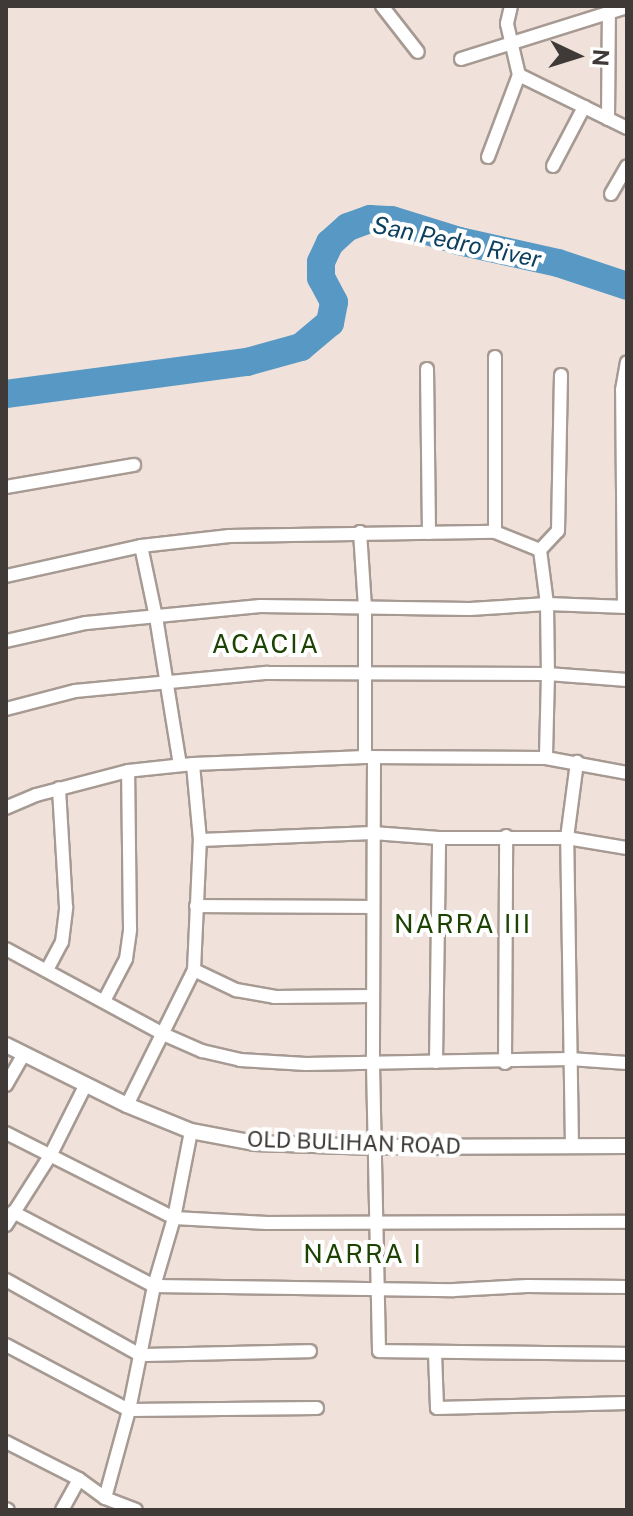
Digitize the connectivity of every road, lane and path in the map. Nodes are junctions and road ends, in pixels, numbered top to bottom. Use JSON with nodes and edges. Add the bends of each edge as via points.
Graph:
{"nodes":[{"id":1,"x":382,"y":6,"type":"edge"},
{"id":2,"x":511,"y":6,"type":"edge"},
{"id":3,"x":627,"y":7,"type":"edge"},
{"id":4,"x":609,"y":12,"type":"junction"},
{"id":5,"x":511,"y":43,"type":"junction"},
{"id":6,"x":418,"y":52,"type":"dead end"},
{"id":7,"x":461,"y":59,"type":"dead end"},
{"id":8,"x":519,"y":75,"type":"junction"},
{"id":9,"x":584,"y":107,"type":"junction"},
{"id":10,"x":608,"y":119,"type":"junction"},
{"id":11,"x":627,"y":128,"type":"edge"},
{"id":12,"x":488,"y":157,"type":"dead end"},
{"id":13,"x":553,"y":166,"type":"dead end"},
{"id":14,"x":627,"y":166,"type":"edge"},
{"id":15,"x":611,"y":194,"type":"dead end"},
{"id":16,"x":495,"y":357,"type":"dead end"},
{"id":17,"x":627,"y":362,"type":"edge"},
{"id":18,"x":427,"y":369,"type":"dead end"},
{"id":19,"x":561,"y":375,"type":"dead end"},
{"id":20,"x":134,"y":465,"type":"dead end"},
{"id":21,"x":6,"y":487,"type":"edge"},
{"id":22,"x":360,"y":532,"type":"junction"},
{"id":23,"x":495,"y":532,"type":"junction"},
{"id":24,"x":429,"y":533,"type":"junction"},
{"id":25,"x":141,"y":546,"type":"junction"},
{"id":26,"x":540,"y":550,"type":"junction"},
{"id":27,"x":6,"y":576,"type":"edge"},
{"id":28,"x":547,"y":604,"type":"junction"},
{"id":29,"x":626,"y":607,"type":"edge"},
{"id":30,"x":365,"y":608,"type":"junction"},
{"id":31,"x":156,"y":617,"type":"junction"},
{"id":32,"x":6,"y":641,"type":"edge"},
{"id":33,"x":365,"y":672,"type":"junction"},
{"id":34,"x":548,"y":674,"type":"junction"},
{"id":35,"x":627,"y":680,"type":"edge"},
{"id":36,"x":168,"y":681,"type":"junction"},
{"id":37,"x":6,"y":709,"type":"edge"},
{"id":38,"x":369,"y":757,"type":"junction"},
{"id":39,"x":546,"y":758,"type":"junction"},
{"id":40,"x":577,"y":762,"type":"junction"},
{"id":41,"x":187,"y":764,"type":"junction"},
{"id":42,"x":128,"y":771,"type":"junction"},
{"id":43,"x":627,"y":773,"type":"edge"},
{"id":44,"x":59,"y":788,"type":"junction"},
{"id":45,"x":6,"y":808,"type":"edge"},
{"id":46,"x":373,"y":833,"type":"junction"},
{"id":47,"x":506,"y":836,"type":"junction"},
{"id":48,"x":439,"y":838,"type":"junction"},
{"id":49,"x":567,"y":838,"type":"junction"},
{"id":50,"x":200,"y":840,"type":"junction"},
{"id":51,"x":627,"y":848,"type":"edge"},
{"id":52,"x":196,"y":906,"type":"junction"},
{"id":53,"x":373,"y":907,"type":"junction"},
{"id":54,"x":6,"y":949,"type":"edge"},
{"id":55,"x":47,"y":970,"type":"junction"},
{"id":56,"x":194,"y":970,"type":"junction"},
{"id":57,"x":373,"y":996,"type":"junction"},
{"id":58,"x":104,"y":1001,"type":"junction"},
{"id":59,"x":163,"y":1034,"type":"junction"},
{"id":60,"x":6,"y":1045,"type":"edge"},
{"id":61,"x":23,"y":1055,"type":"junction"},
{"id":62,"x":570,"y":1059,"type":"junction"},
{"id":63,"x":436,"y":1062,"type":"junction"},
{"id":64,"x":505,"y":1063,"type":"junction"},
{"id":65,"x":627,"y":1063,"type":"edge"},
{"id":66,"x":373,"y":1064,"type":"junction"},
{"id":67,"x":86,"y":1084,"type":"junction"},
{"id":68,"x":6,"y":1085,"type":"edge"},
{"id":69,"x":127,"y":1105,"type":"junction"},
{"id":70,"x":191,"y":1131,"type":"junction"},
{"id":71,"x":6,"y":1133,"type":"edge"},
{"id":72,"x":572,"y":1146,"type":"junction"},
{"id":73,"x":627,"y":1146,"type":"edge"},
{"id":74,"x":374,"y":1147,"type":"junction"},
{"id":75,"x":50,"y":1156,"type":"junction"},
{"id":76,"x":13,"y":1212,"type":"junction"},
{"id":77,"x":174,"y":1218,"type":"junction"},
{"id":78,"x":379,"y":1222,"type":"junction"},
{"id":79,"x":627,"y":1222,"type":"edge"},
{"id":80,"x":6,"y":1225,"type":"edge"},
{"id":81,"x":6,"y":1280,"type":"edge"},
{"id":82,"x":154,"y":1286,"type":"junction"},
{"id":83,"x":627,"y":1287,"type":"edge"},
{"id":84,"x":377,"y":1289,"type":"junction"},
{"id":85,"x":6,"y":1345,"type":"edge"},
{"id":86,"x":310,"y":1351,"type":"dead end"},
{"id":87,"x":435,"y":1353,"type":"junction"},
{"id":88,"x":627,"y":1354,"type":"edge"},
{"id":89,"x":140,"y":1355,"type":"junction"},
{"id":90,"x":627,"y":1403,"type":"edge"},
{"id":91,"x":317,"y":1408,"type":"dead end"},
{"id":92,"x":129,"y":1410,"type":"junction"},
{"id":93,"x":6,"y":1442,"type":"edge"},
{"id":94,"x":79,"y":1479,"type":"junction"},
{"id":95,"x":105,"y":1498,"type":"junction"},
{"id":96,"x":62,"y":1510,"type":"edge"},
{"id":97,"x":136,"y":1510,"type":"edge"}],
"edges":[{"from":1,"to":6,"type":"street"},
{"from":2,"to":5,"type":"street"},
{"from":3,"to":4,"type":"street"},
{"from":4,"to":5,"type":"street"},
{"from":4,"to":10,"type":"street"},
{"from":5,"to":7,"type":"street"},
{"from":5,"to":8,"type":"street"},
{"from":8,"to":9,"type":"street"},
{"from":8,"to":12,"type":"street"},
{"from":9,"to":10,"type":"street"},
{"from":9,"to":13,"type":"street"},
{"from":10,"to":11,"type":"street"},
{"from":14,"to":15,"type":"street"},
{"from":16,"to":23,"type":"street"},
{"from":17,"to":29,"type":"street","via":[[622,390]]},
{"from":18,"to":24,"type":"street"},
{"from":19,"to":26,"type":"street","via":[[558,531]]},
{"from":20,"to":21,"type":"street"},
{"from":22,"to":24,"type":"street"},
{"from":22,"to":25,"type":"street","via":[[229,536]]},
{"from":22,"to":30,"type":"street"},
{"from":23,"to":24,"type":"street"},
{"from":23,"to":26,"type":"street"},
{"from":25,"to":27,"type":"street"},
{"from":25,"to":31,"type":"street"},
{"from":26,"to":28,"type":"street"},
{"from":28,"to":29,"type":"street"},
{"from":28,"to":30,"type":"street"},
{"from":28,"to":34,"type":"street"},
{"from":30,"to":31,"type":"street","via":[[260,606]]},
{"from":30,"to":33,"type":"street"},
{"from":31,"to":32,"type":"street","via":[[86,623]]},
{"from":31,"to":36,"type":"street"},
{"from":33,"to":34,"type":"street"},
{"from":33,"to":36,"type":"street"},
{"from":33,"to":38,"type":"street"},
{"from":34,"to":35,"type":"street"},
{"from":34,"to":39,"type":"street"},
{"from":36,"to":37,"type":"street","via":[[75,691]]},
{"from":36,"to":41,"type":"street"},
{"from":38,"to":39,"type":"street"},
{"from":38,"to":41,"type":"street"},
{"from":38,"to":46,"type":"street"},
{"from":39,"to":40,"type":"street"},
{"from":40,"to":43,"type":"street"},
{"from":40,"to":49,"type":"street"},
{"from":41,"to":42,"type":"street"},
{"from":41,"to":50,"type":"street"},
{"from":42,"to":44,"type":"street"},
{"from":42,"to":58,"type":"street","via":[[130,929],[126,959]]},
{"from":44,"to":45,"type":"street"},
{"from":44,"to":55,"type":"street","via":[[66,907],[62,942]]},
{"from":46,"to":48,"type":"street"},
{"from":46,"to":50,"type":"street"},
{"from":46,"to":53,"type":"street"},
{"from":47,"to":48,"type":"street"},
{"from":47,"to":49,"type":"street"},
{"from":47,"to":64,"type":"street"},
{"from":48,"to":63,"type":"street"},
{"from":49,"to":51,"type":"street"},
{"from":49,"to":62,"type":"street"},
{"from":50,"to":52,"type":"street"},
{"from":52,"to":53,"type":"street"},
{"from":52,"to":56,"type":"street"},
{"from":53,"to":57,"type":"street"},
{"from":54,"to":55,"type":"street"},
{"from":55,"to":58,"type":"street"},
{"from":56,"to":57,"type":"street","via":[[236,990],[274,997]]},
{"from":56,"to":59,"type":"street"},
{"from":57,"to":66,"type":"street"},
{"from":58,"to":59,"type":"street"},
{"from":59,"to":66,"type":"street","via":[[240,1060]]},
{"from":59,"to":69,"type":"street"},
{"from":60,"to":61,"type":"street","name":"OLD BULIHAN ROAD"},
{"from":61,"to":67,"type":"street","name":"OLD BULIHAN ROAD"},
{"from":61,"to":68,"type":"street"},
{"from":62,"to":64,"type":"street"},
{"from":62,"to":65,"type":"street"},
{"from":62,"to":72,"type":"street"},
{"from":63,"to":64,"type":"street"},
{"from":63,"to":66,"type":"street"},
{"from":66,"to":74,"type":"street"},
{"from":67,"to":69,"type":"street","name":"OLD BULIHAN ROAD"},
{"from":67,"to":75,"type":"street"},
{"from":69,"to":70,"type":"street","name":"OLD BULIHAN ROAD"},
{"from":70,"to":74,"type":"street","name":"OLD BULIHAN ROAD","via":[[254,1143]]},
{"from":70,"to":77,"type":"street"},
{"from":71,"to":75,"type":"street"},
{"from":72,"to":73,"type":"street","name":"OLD BULIHAN ROAD"},
{"from":72,"to":74,"type":"street","name":"OLD BULIHAN ROAD"},
{"from":74,"to":78,"type":"street"},
{"from":75,"to":76,"type":"street"},
{"from":75,"to":77,"type":"street"},
{"from":76,"to":80,"type":"street"},
{"from":76,"to":82,"type":"street"},
{"from":77,"to":78,"type":"street"},
{"from":77,"to":82,"type":"street"},
{"from":78,"to":79,"type":"street"},
{"from":78,"to":84,"type":"street"},
{"from":81,"to":89,"type":"street"},
{"from":82,"to":84,"type":"street"},
{"from":82,"to":89,"type":"street"},
{"from":83,"to":84,"type":"street"},
{"from":84,"to":87,"type":"street","via":[[379,1351]]},
{"from":85,"to":92,"type":"street"},
{"from":86,"to":89,"type":"street"},
{"from":87,"to":88,"type":"street"},
{"from":87,"to":90,"type":"street","via":[[437,1408]]},
{"from":89,"to":92,"type":"street"},
{"from":91,"to":92,"type":"street"},
{"from":92,"to":95,"type":"street"},
{"from":93,"to":94,"type":"street"},
{"from":94,"to":95,"type":"street"},
{"from":94,"to":96,"type":"street"},
{"from":95,"to":97,"type":"street"}]}
